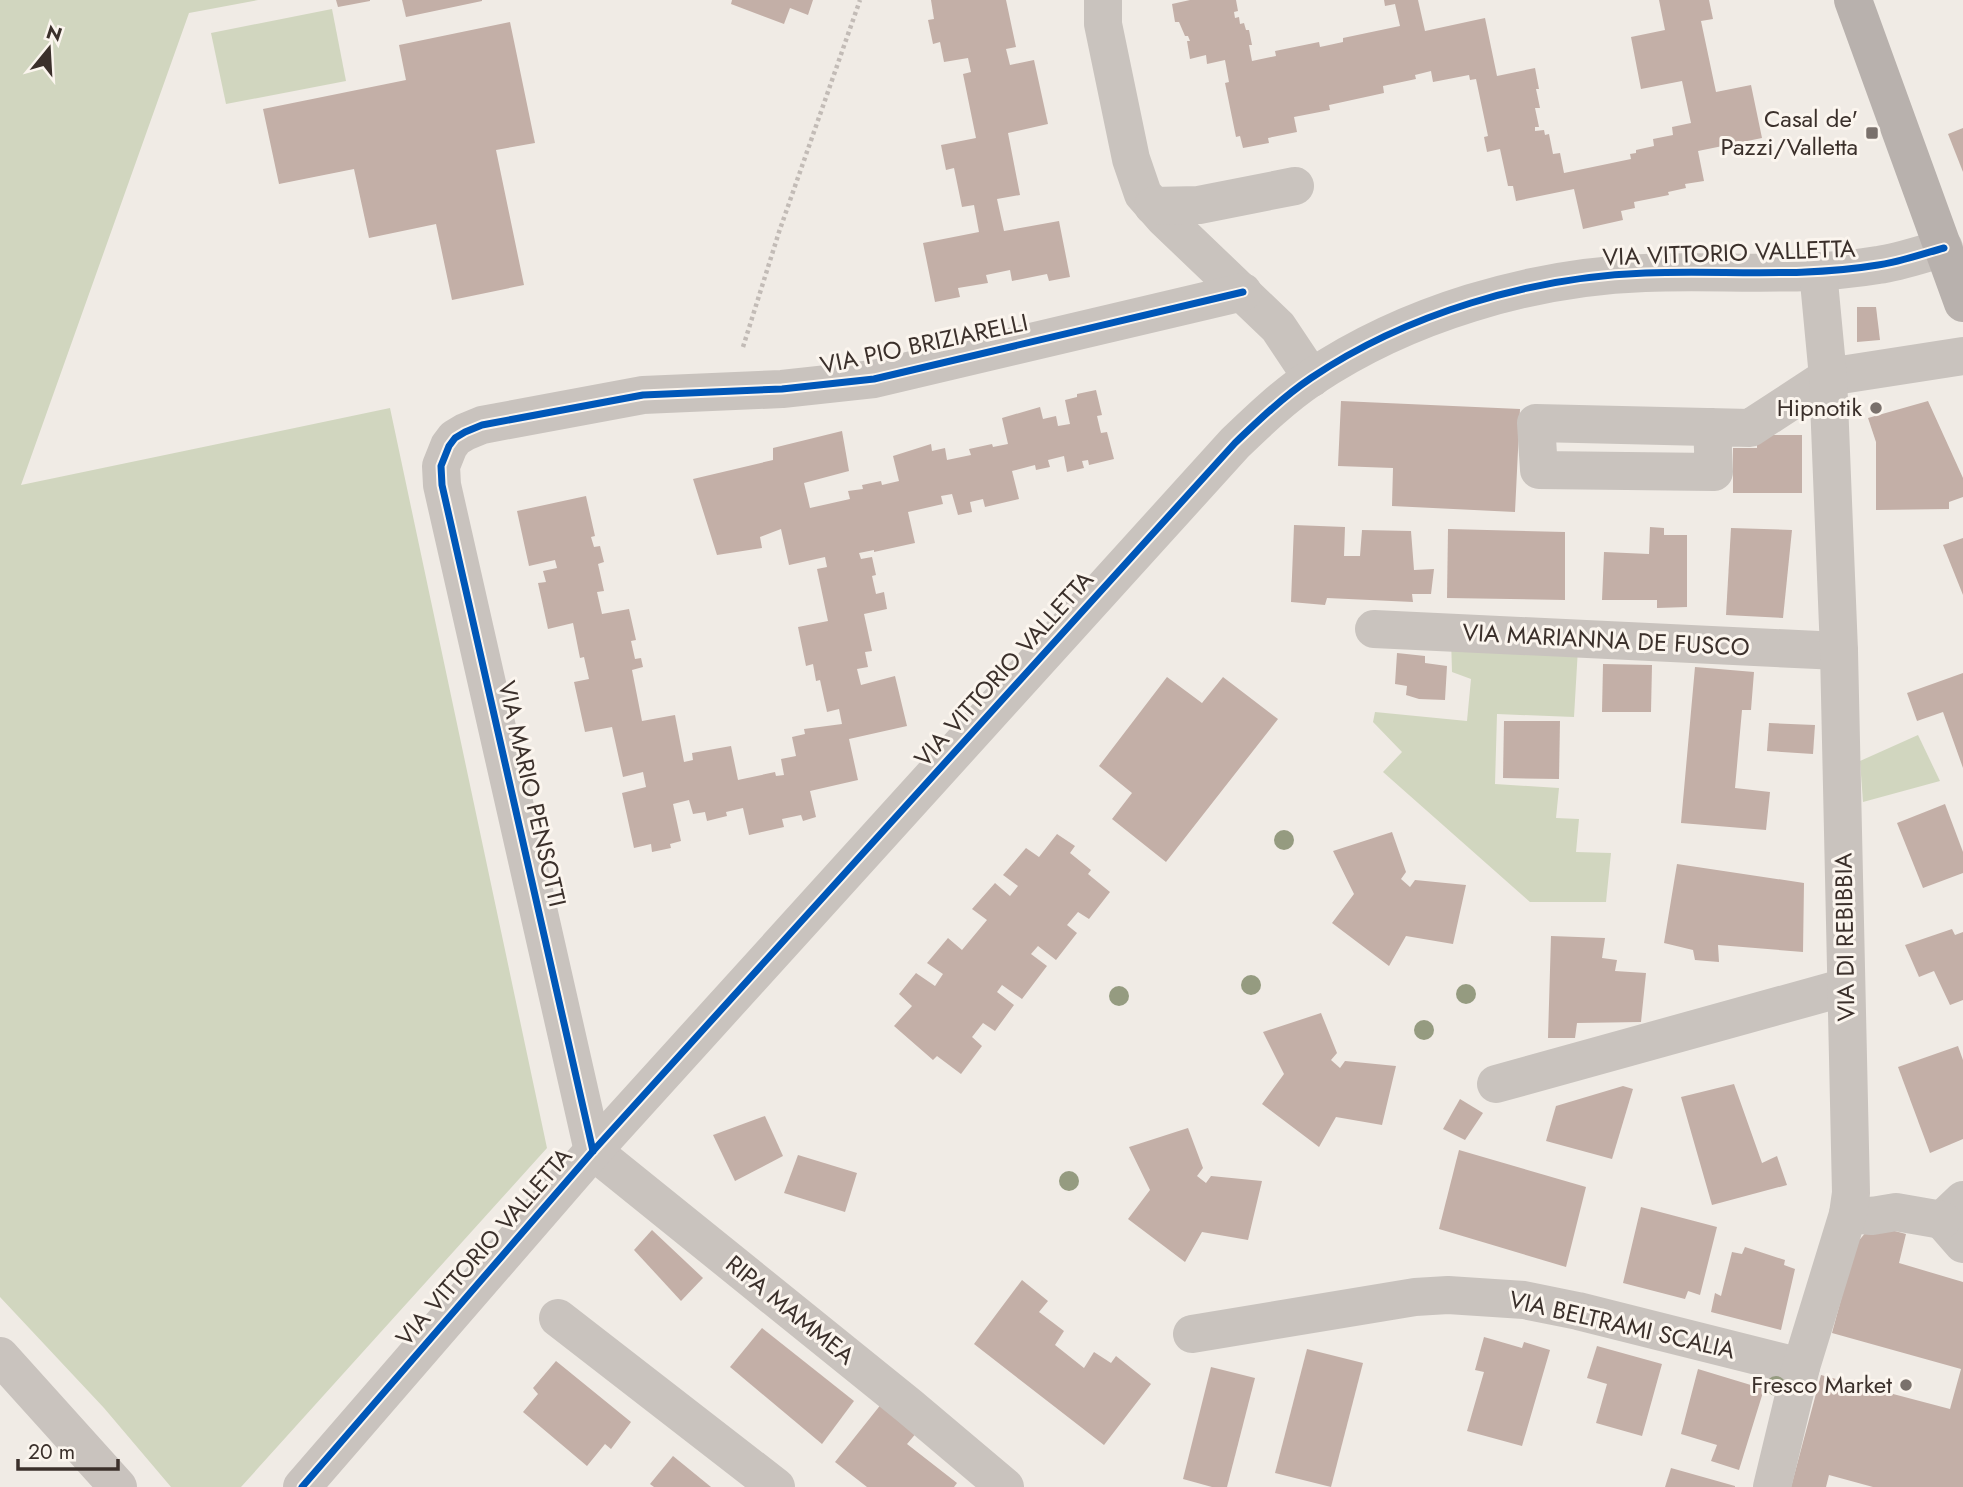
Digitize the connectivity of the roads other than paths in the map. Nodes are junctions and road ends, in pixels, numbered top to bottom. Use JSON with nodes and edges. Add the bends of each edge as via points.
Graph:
{"nodes":[{"id":1,"x":1103,"y":0,"type":"edge"},
{"id":2,"x":1853,"y":0,"type":"edge"},
{"id":3,"x":1296,"y":186,"type":"dead end"},
{"id":4,"x":1153,"y":206,"type":"junction"},
{"id":5,"x":1944,"y":248,"type":"junction"},
{"id":6,"x":1818,"y":271,"type":"junction"},
{"id":7,"x":1243,"y":292,"type":"junction"},
{"id":8,"x":1963,"y":303,"type":"edge"},
{"id":9,"x":1963,"y":356,"type":"edge"},
{"id":10,"x":1828,"y":377,"type":"junction"},
{"id":11,"x":1312,"y":378,"type":"junction"},
{"id":12,"x":1712,"y":427,"type":"dead end"},
{"id":13,"x":449,"y":446,"type":"joint"},
{"id":14,"x":1374,"y":629,"type":"dead end"},
{"id":15,"x":1839,"y":651,"type":"junction"},
{"id":16,"x":1846,"y":986,"type":"junction"},
{"id":17,"x":1496,"y":1084,"type":"dead end"},
{"id":18,"x":593,"y":1151,"type":"junction"},
{"id":19,"x":1849,"y":1214,"type":"junction"},
{"id":20,"x":1956,"y":1221,"type":"edge"},
{"id":21,"x":558,"y":1318,"type":"dead end"},
{"id":22,"x":1192,"y":1334,"type":"dead end"},
{"id":23,"x":0,"y":1356,"type":"edge"},
{"id":24,"x":1801,"y":1367,"type":"junction"},
{"id":25,"x":989,"y":1482,"type":"edge"},
{"id":26,"x":118,"y":1487,"type":"edge"},
{"id":27,"x":302,"y":1487,"type":"edge"},
{"id":28,"x":776,"y":1487,"type":"edge"},
{"id":29,"x":1772,"y":1487,"type":"edge"}],
"edges":[{"from":1,"to":4,"type":"street","via":[[1103,24],[1133,170]]},
{"from":2,"to":5,"type":"main road"},
{"from":3,"to":4,"type":"street","via":[[1199,205]]},
{"from":4,"to":7,"type":"street"},
{"from":5,"to":6,"type":"street","name":"VIA VITTORIO VALLETTA","via":[[1880,265]]},
{"from":5,"to":8,"type":"main road"},
{"from":6,"to":10,"type":"street","name":"VIA DI REBIBBIA"},
{"from":6,"to":11,"type":"street","name":"VIA VITTORIO VALLETTA","via":[[1644,273],[1538,286],[1436,316],[1378,340]]},
{"from":7,"to":11,"type":"street","via":[[1278,327]]},
{"from":7,"to":13,"type":"street","name":"VIA PIO BRIZIARELLI","via":[[874,379],[594,402],[482,425],[455,438]]},
{"from":9,"to":10,"type":"street"},
{"from":10,"to":12,"type":"street","via":[[1750,428]]},
{"from":10,"to":15,"type":"street","name":"VIA DI REBIBBIA"},
{"from":11,"to":18,"type":"street","name":"VIA VITTORIO VALLETTA","via":[[1235,443]]},
{"from":13,"to":18,"type":"street","name":"VIA MARIO PENSOTTI","via":[[441,466],[442,485]]},
{"from":14,"to":15,"type":"street","name":"VIA MARIANNA DE FUSCO"},
{"from":15,"to":16,"type":"street","name":"VIA DI REBIBBIA"},
{"from":16,"to":17,"type":"street"},
{"from":16,"to":19,"type":"street","name":"VIA DI REBIBBIA"},
{"from":18,"to":25,"type":"street","name":"RIPA MAMMEA"},
{"from":18,"to":27,"type":"street","name":"VIA VITTORIO VALLETTA"},
{"from":19,"to":20,"type":"street","via":[[1896,1212]]},
{"from":19,"to":24,"type":"street","name":"VIA DI REBIBBIA"},
{"from":21,"to":28,"type":"street"},
{"from":22,"to":24,"type":"street","name":"VIA BELTRAMI SCALIA","via":[[1406,1298],[1506,1297]]},
{"from":23,"to":26,"type":"street"},
{"from":24,"to":29,"type":"street","name":"VIA DI REBIBBIA"}]}
